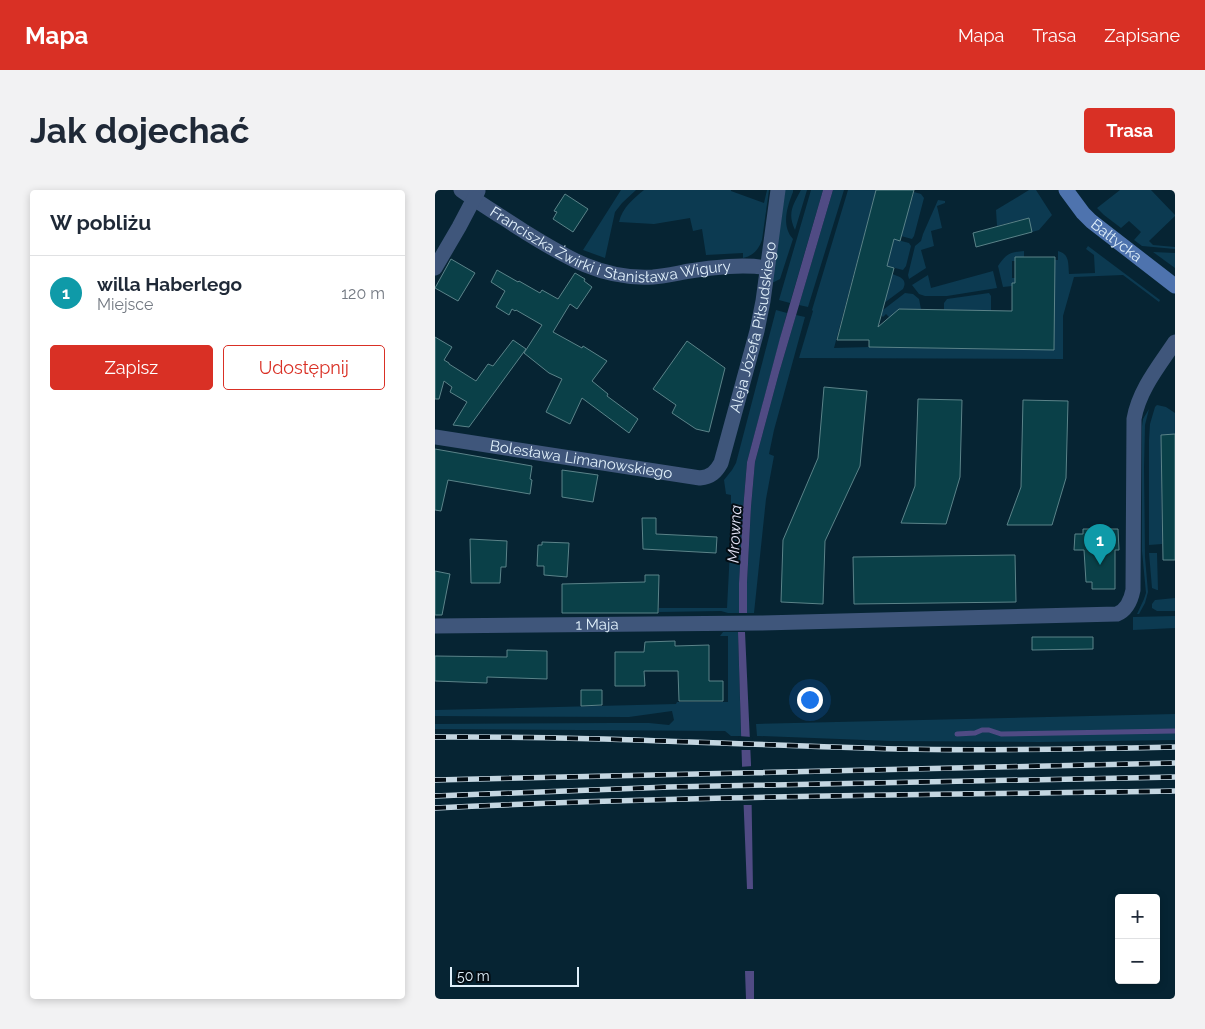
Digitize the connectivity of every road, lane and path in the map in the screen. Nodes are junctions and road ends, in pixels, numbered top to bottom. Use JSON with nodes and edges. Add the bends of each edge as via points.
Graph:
{"nodes":[{"id":1,"x":461,"y":190,"type":"edge"},
{"id":2,"x":779,"y":190,"type":"edge"},
{"id":3,"x":1066,"y":190,"type":"edge"},
{"id":4,"x":476,"y":194,"type":"edge"},
{"id":5,"x":435,"y":268,"type":"edge"},
{"id":6,"x":767,"y":268,"type":"junction"},
{"id":7,"x":1175,"y":286,"type":"edge"},
{"id":8,"x":1175,"y":342,"type":"edge"},
{"id":9,"x":435,"y":437,"type":"edge"},
{"id":10,"x":721,"y":463,"type":"joint"},
{"id":11,"x":435,"y":626,"type":"edge"}],
"edges":[{"from":1,"to":4,"type":"street","name":"Franciszka Żwirki i Stanisława Wigury"},
{"from":2,"to":6,"type":"street","name":"Aleja Józefa Piłsudskiego"},
{"from":3,"to":7,"type":"street","name":"Bałtycka","via":[[1091,221]]},
{"from":4,"to":5,"type":"street"},
{"from":4,"to":6,"type":"street","name":"Franciszka Żwirki i Stanisława Wigury","via":[[559,253],[602,272],[643,277],[707,268]]},
{"from":6,"to":10,"type":"street","name":"Aleja Józefa Piłsudskiego","via":[[757,331]]},
{"from":8,"to":11,"type":"street","name":"1 Maja","via":[[1140,398],[1134,419],[1133,590],[1122,612],[1113,615],[728,624]]},
{"from":9,"to":10,"type":"street","name":"Bolesława Limanowskiego","via":[[700,478],[715,473]]}]}
